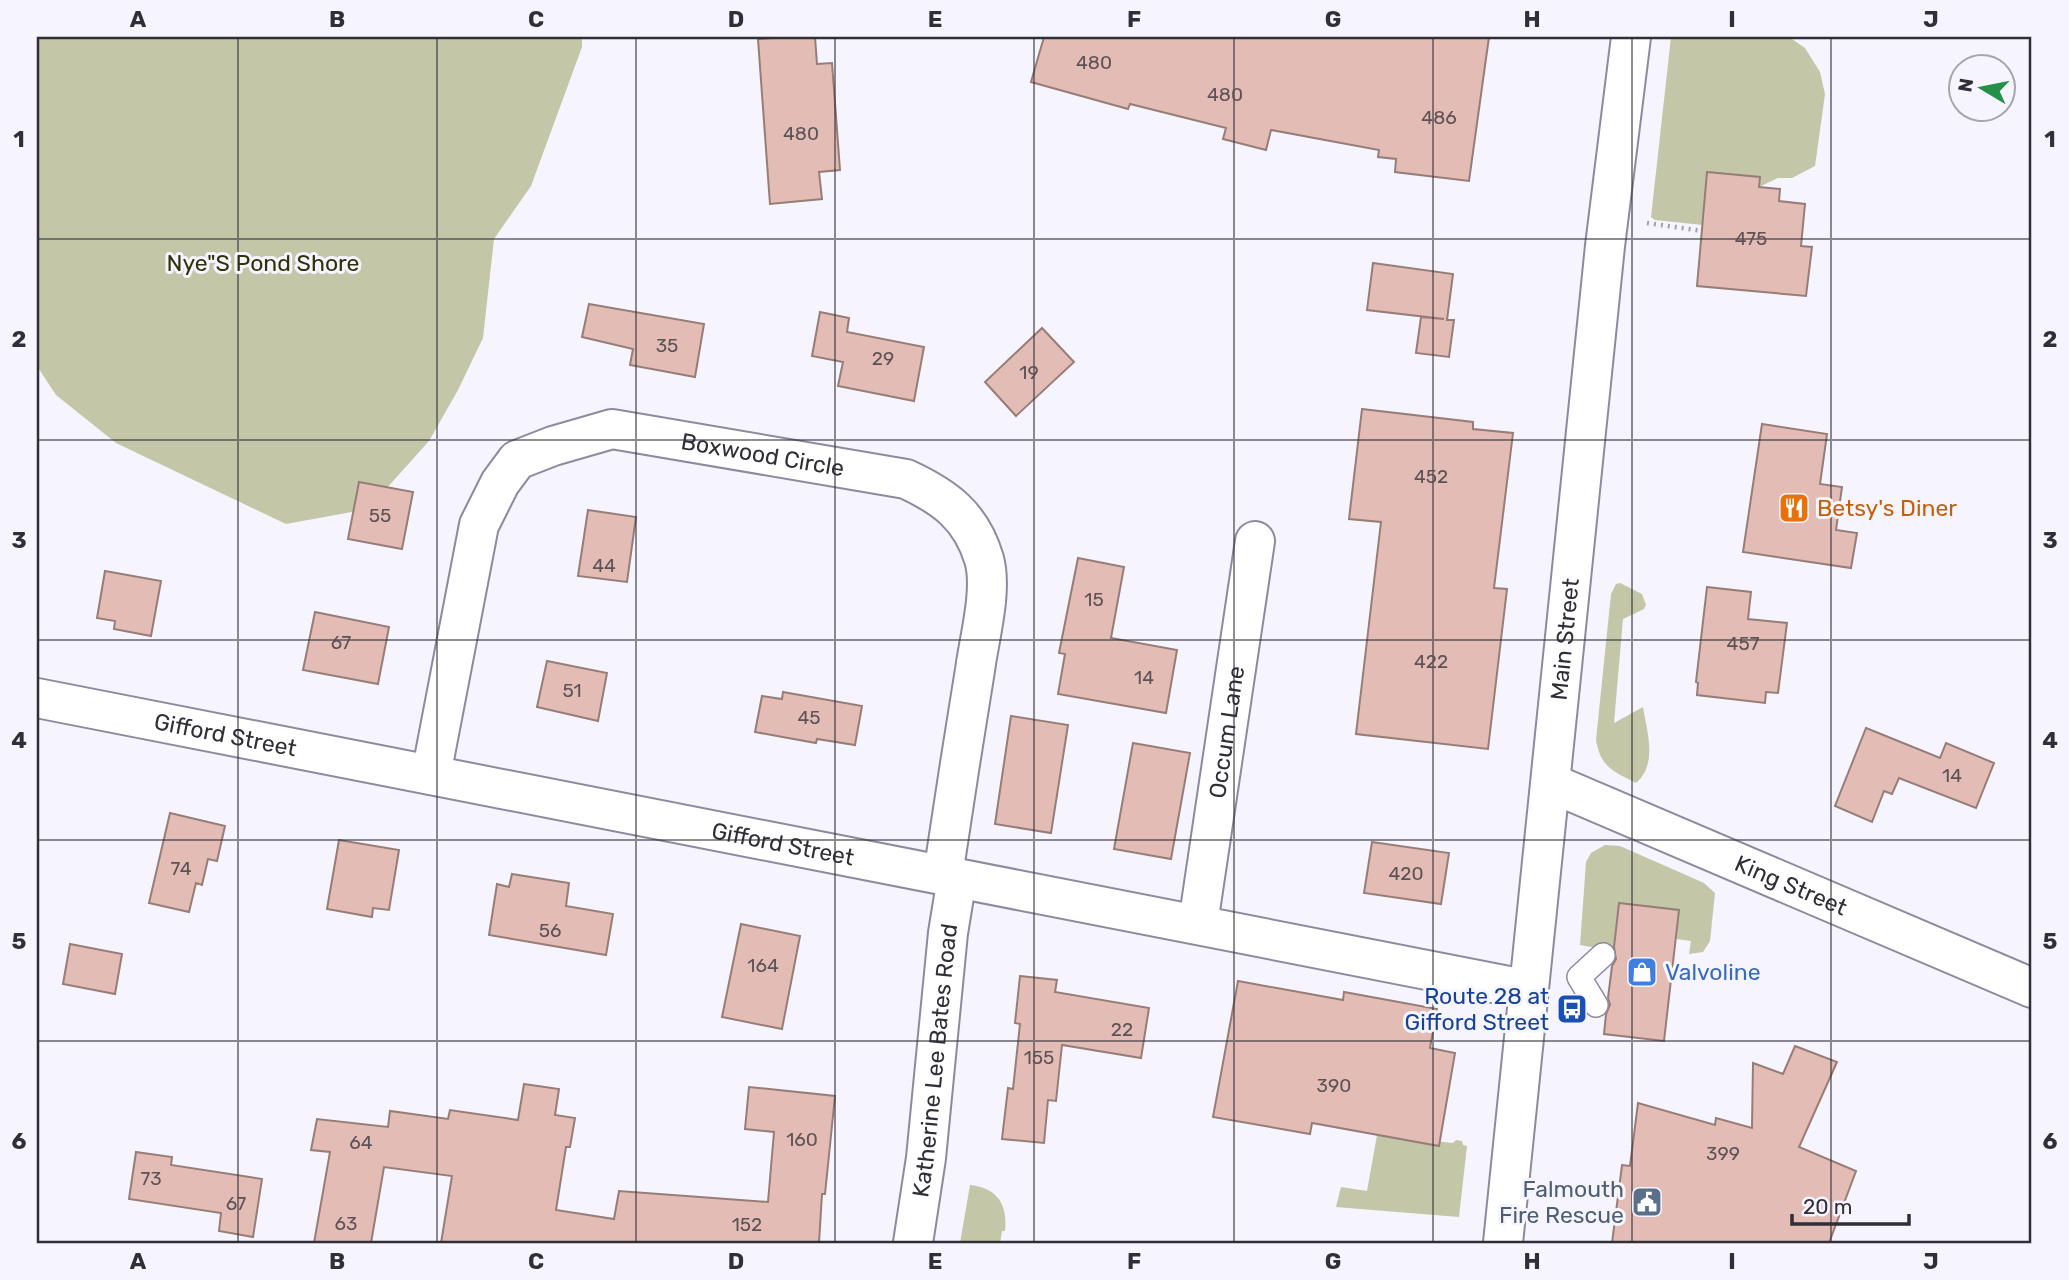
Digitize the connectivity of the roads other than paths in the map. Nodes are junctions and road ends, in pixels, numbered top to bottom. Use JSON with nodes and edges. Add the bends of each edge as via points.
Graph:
{"nodes":[{"id":1,"x":1631,"y":37,"type":"edge"},
{"id":2,"x":1255,"y":541,"type":"dead end"},
{"id":3,"x":37,"y":698,"type":"edge"},
{"id":4,"x":431,"y":775,"type":"junction"},
{"id":5,"x":1551,"y":783,"type":"junction"},
{"id":6,"x":950,"y":877,"type":"junction"},
{"id":7,"x":1198,"y":924,"type":"junction"},
{"id":8,"x":1603,"y":955,"type":"dead end"},
{"id":9,"x":2032,"y":988,"type":"edge"},
{"id":10,"x":1529,"y":990,"type":"junction"},
{"id":11,"x":1596,"y":1005,"type":"dead end"},
{"id":12,"x":913,"y":1243,"type":"edge"},
{"id":13,"x":1503,"y":1243,"type":"edge"}],
"edges":[{"from":1,"to":5,"type":"main road","name":"Main Street","via":[[1605,246]]},
{"from":2,"to":7,"type":"main road","name":"Occum Lane"},
{"from":3,"to":4,"type":"main road","name":"Gifford Street"},
{"from":4,"to":6,"type":"main road","name":"Gifford Street"},
{"from":4,"to":6,"type":"main road","name":"Boxwood Circle","via":[[479,525],[499,483],[517,460],[612,429],[906,479],[937,493],[966,519],[984,560],[986,578]]},
{"from":5,"to":9,"type":"main road","name":"King Street"},
{"from":5,"to":10,"type":"main road","name":"Main Street"},
{"from":6,"to":7,"type":"main road","name":"Gifford Street"},
{"from":6,"to":12,"type":"main road","name":"Katherine Lee Bates Road","via":[[926,1158]]},
{"from":7,"to":10,"type":"main road","name":"Gifford Street"},
{"from":8,"to":11,"type":"lane","via":[[1579,977]]},
{"from":10,"to":13,"type":"main road","name":"Main Street"}]}
